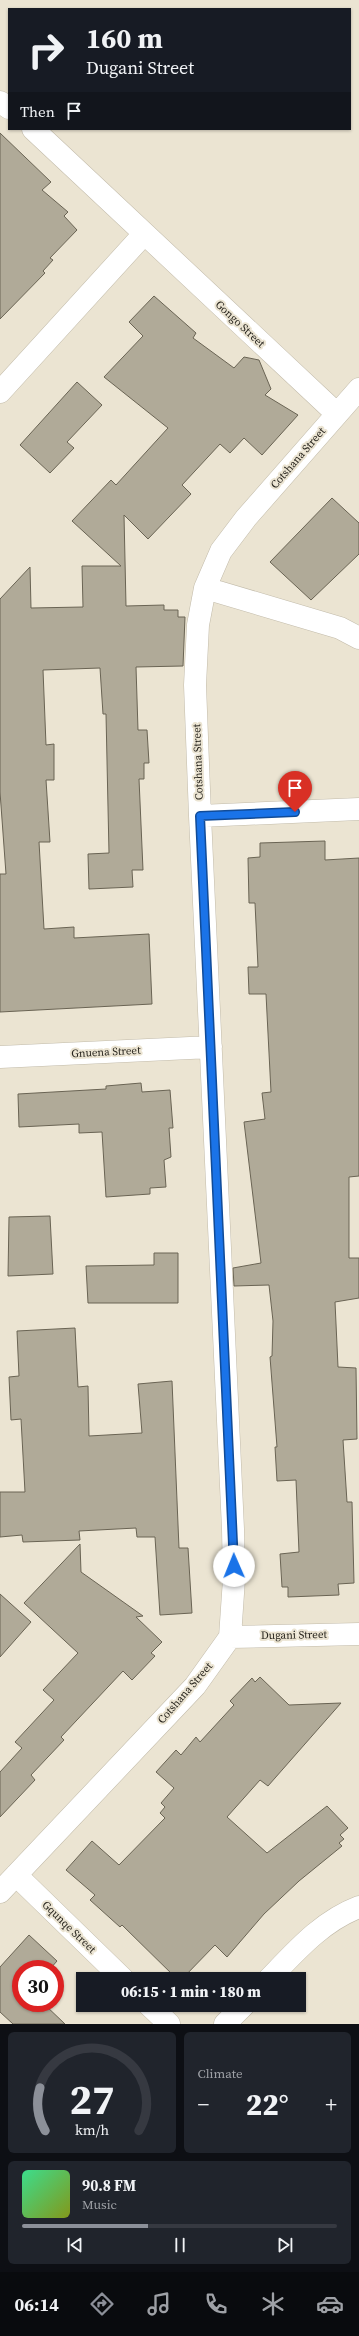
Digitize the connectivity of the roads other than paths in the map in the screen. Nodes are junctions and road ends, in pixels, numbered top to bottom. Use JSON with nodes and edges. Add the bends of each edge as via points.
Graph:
{"nodes":[{"id":1,"x":34,"y":130,"type":"edge"},
{"id":2,"x":144,"y":234,"type":"junction"},
{"id":3,"x":359,"y":389,"type":"edge"},
{"id":4,"x":0,"y":392,"type":"edge"},
{"id":5,"x":337,"y":414,"type":"junction"},
{"id":6,"x":205,"y":588,"type":"junction"},
{"id":7,"x":359,"y":638,"type":"edge"},
{"id":8,"x":359,"y":809,"type":"edge"},
{"id":9,"x":200,"y":816,"type":"junction"},
{"id":10,"x":211,"y":1047,"type":"junction"},
{"id":11,"x":0,"y":1057,"type":"edge"},
{"id":12,"x":359,"y":1634,"type":"edge"},
{"id":13,"x":230,"y":1637,"type":"junction"},
{"id":14,"x":16,"y":1875,"type":"junction"},
{"id":15,"x":0,"y":1892,"type":"edge"},
{"id":16,"x":359,"y":1907,"type":"edge"},
{"id":17,"x":116,"y":1972,"type":"edge"},
{"id":18,"x":276,"y":1972,"type":"edge"},
{"id":19,"x":156,"y":2012,"type":"edge"},
{"id":20,"x":237,"y":2012,"type":"edge"},
{"id":21,"x":169,"y":2024,"type":"edge"},
{"id":22,"x":225,"y":2024,"type":"edge"}],
"edges":[{"from":1,"to":2,"type":"street","name":"Gongo Street"},
{"from":2,"to":4,"type":"street"},
{"from":2,"to":5,"type":"street","name":"Gongo Street"},
{"from":3,"to":5,"type":"street","name":"Cotshana Street"},
{"from":5,"to":6,"type":"street","name":"Cotshana Street","via":[[246,518],[221,551]]},
{"from":6,"to":7,"type":"street","via":[[340,628]]},
{"from":6,"to":9,"type":"street","name":"Cotshana Street","via":[[198,625],[195,685]]},
{"from":8,"to":9,"type":"street"},
{"from":9,"to":10,"type":"street","name":"Cotshana Street"},
{"from":10,"to":11,"type":"street","name":"Gnuena Street"},
{"from":10,"to":13,"type":"street","name":"Cotshana Street","via":[[233,1529],[234,1579]]},
{"from":12,"to":13,"type":"street","name":"Dugani Street"},
{"from":13,"to":14,"type":"street","name":"Cotshana Street","via":[[195,1686]]},
{"from":14,"to":15,"type":"street","name":"Cotshana Street"},
{"from":14,"to":17,"type":"street","name":"Gqunqe Street"},
{"from":16,"to":18,"type":"street","via":[[336,1918],[313,1934]]},
{"from":19,"to":21,"type":"street"},
{"from":20,"to":22,"type":"street"}]}
